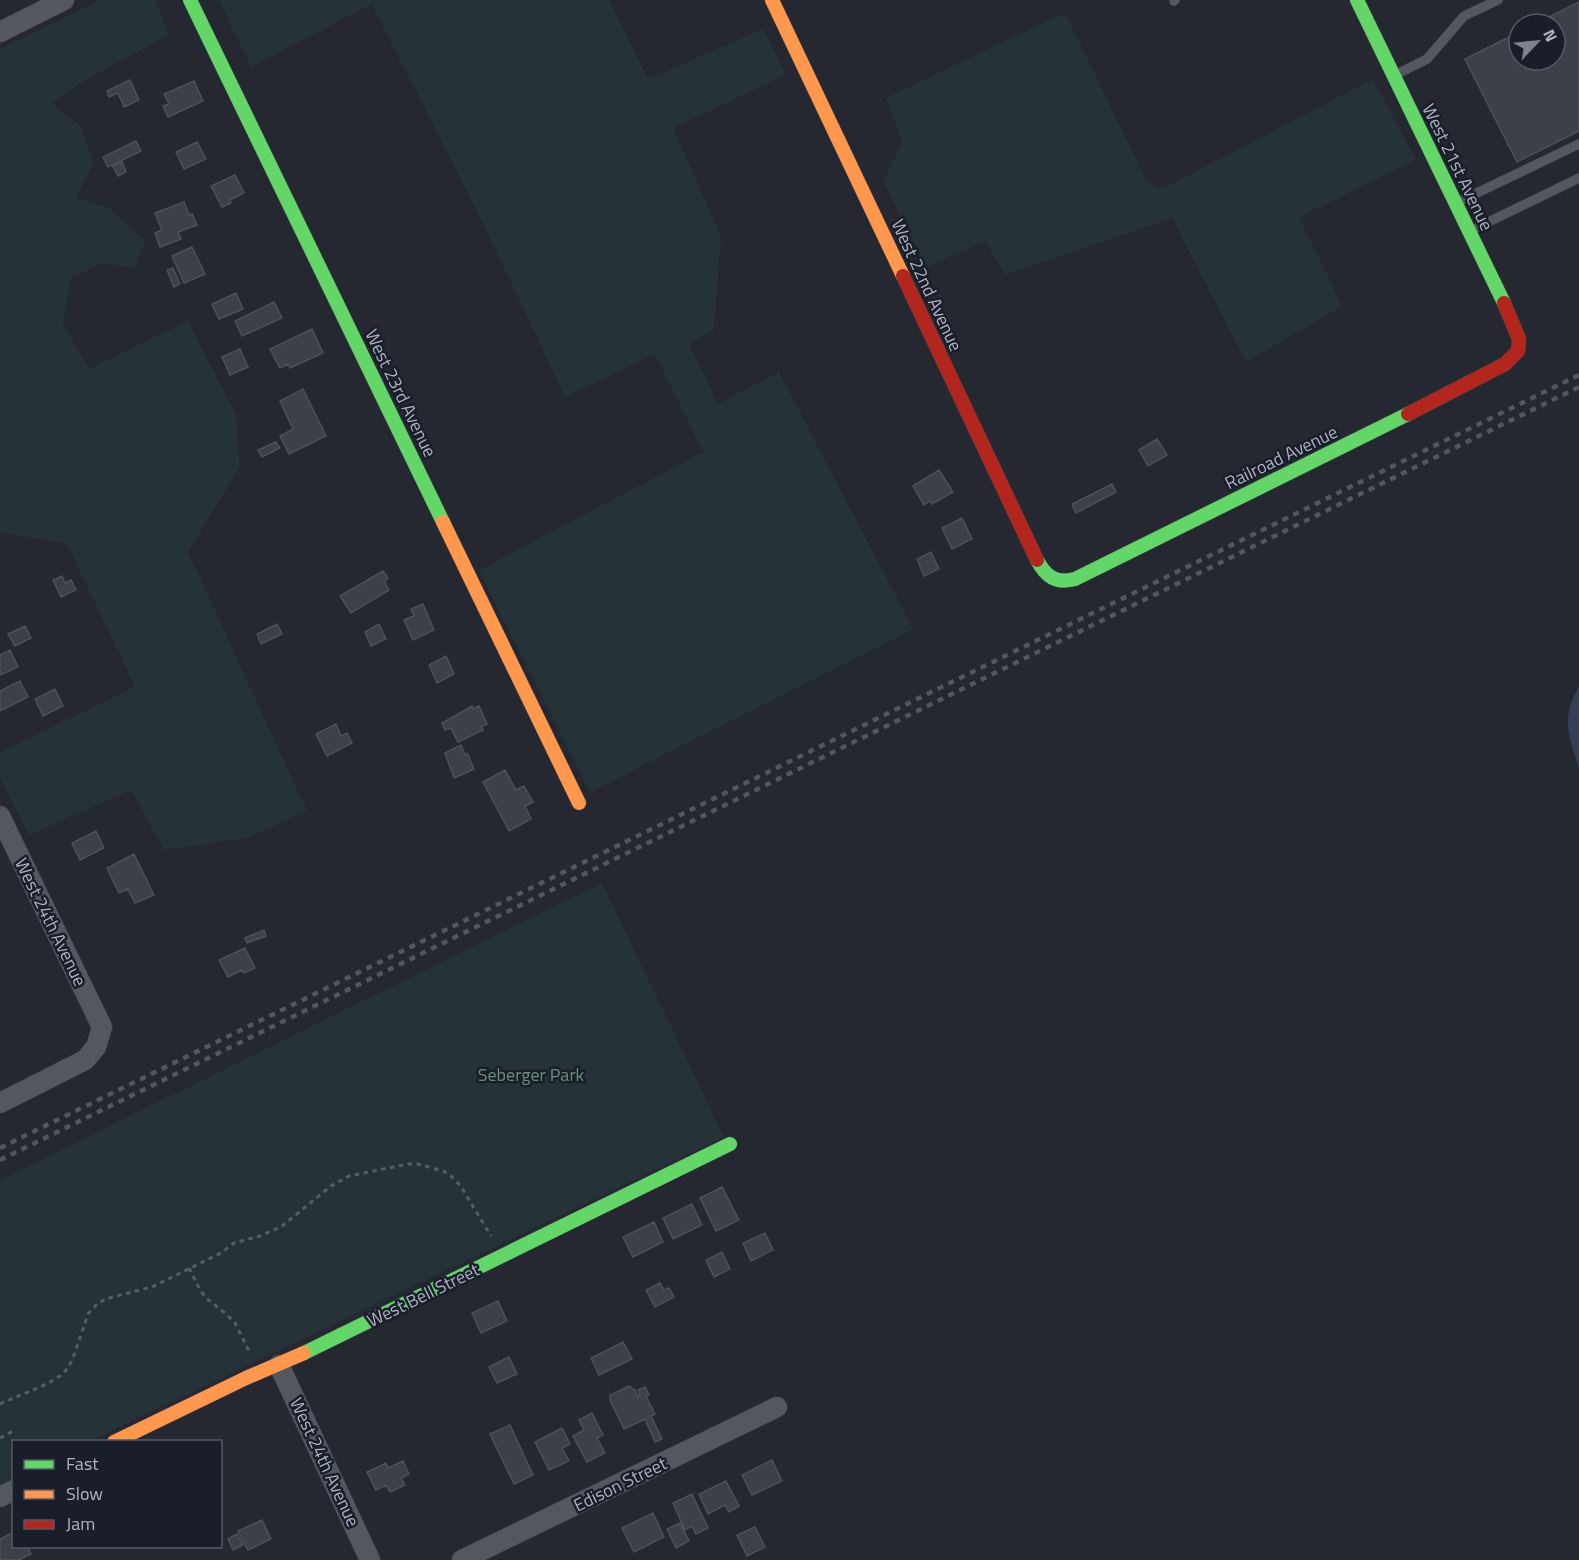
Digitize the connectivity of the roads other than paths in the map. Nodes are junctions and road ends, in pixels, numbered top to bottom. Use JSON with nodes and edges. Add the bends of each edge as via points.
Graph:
{"nodes":[{"id":1,"x":64,"y":0,"type":"edge"},
{"id":2,"x":190,"y":0,"type":"edge"},
{"id":3,"x":772,"y":0,"type":"edge"},
{"id":4,"x":1357,"y":0,"type":"edge"},
{"id":5,"x":1498,"y":0,"type":"edge"},
{"id":6,"x":0,"y":32,"type":"edge"},
{"id":7,"x":1394,"y":75,"type":"junction"},
{"id":8,"x":1579,"y":144,"type":"edge"},
{"id":9,"x":1579,"y":178,"type":"edge"},
{"id":10,"x":1456,"y":203,"type":"junction"},
{"id":11,"x":1470,"y":231,"type":"junction"},
{"id":12,"x":1519,"y":351,"type":"joint"},
{"id":13,"x":1053,"y":582,"type":"joint"},
{"id":14,"x":579,"y":803,"type":"dead end"},
{"id":15,"x":0,"y":816,"type":"edge"},
{"id":16,"x":0,"y":1103,"type":"edge"},
{"id":17,"x":730,"y":1144,"type":"dead end"},
{"id":18,"x":279,"y":1365,"type":"junction"},
{"id":19,"x":777,"y":1407,"type":"dead end"},
{"id":20,"x":118,"y":1440,"type":"edge"},
{"id":21,"x":370,"y":1560,"type":"edge"},
{"id":22,"x":462,"y":1560,"type":"edge"}],
"edges":[{"from":1,"to":6,"type":"street"},
{"from":2,"to":14,"type":"street","name":"West 23rd Avenue"},
{"from":3,"to":13,"type":"street","name":"West 22nd Avenue","via":[[1039,564]]},
{"from":4,"to":7,"type":"street","name":"West 21st Avenue"},
{"from":5,"to":7,"type":"lane","via":[[1464,16],[1427,59]]},
{"from":7,"to":10,"type":"street","name":"West 21st Avenue"},
{"from":8,"to":10,"type":"lane"},
{"from":9,"to":11,"type":"lane"},
{"from":10,"to":11,"type":"street","name":"West 21st Avenue"},
{"from":11,"to":12,"type":"street","name":"West 21st Avenue","via":[[1517,332]]},
{"from":12,"to":13,"type":"street","name":"Railroad Avenue","via":[[1498,369],[1075,579]]},
{"from":15,"to":16,"type":"street","name":"West 24th Avenue","via":[[102,1027],[96,1047],[85,1060]]},
{"from":17,"to":18,"type":"street","name":"West Bell Street"},
{"from":18,"to":20,"type":"street","name":"West Bell Street"},
{"from":18,"to":21,"type":"street","name":"West 24th Avenue"},
{"from":19,"to":22,"type":"street","name":"Edison Street"}]}
